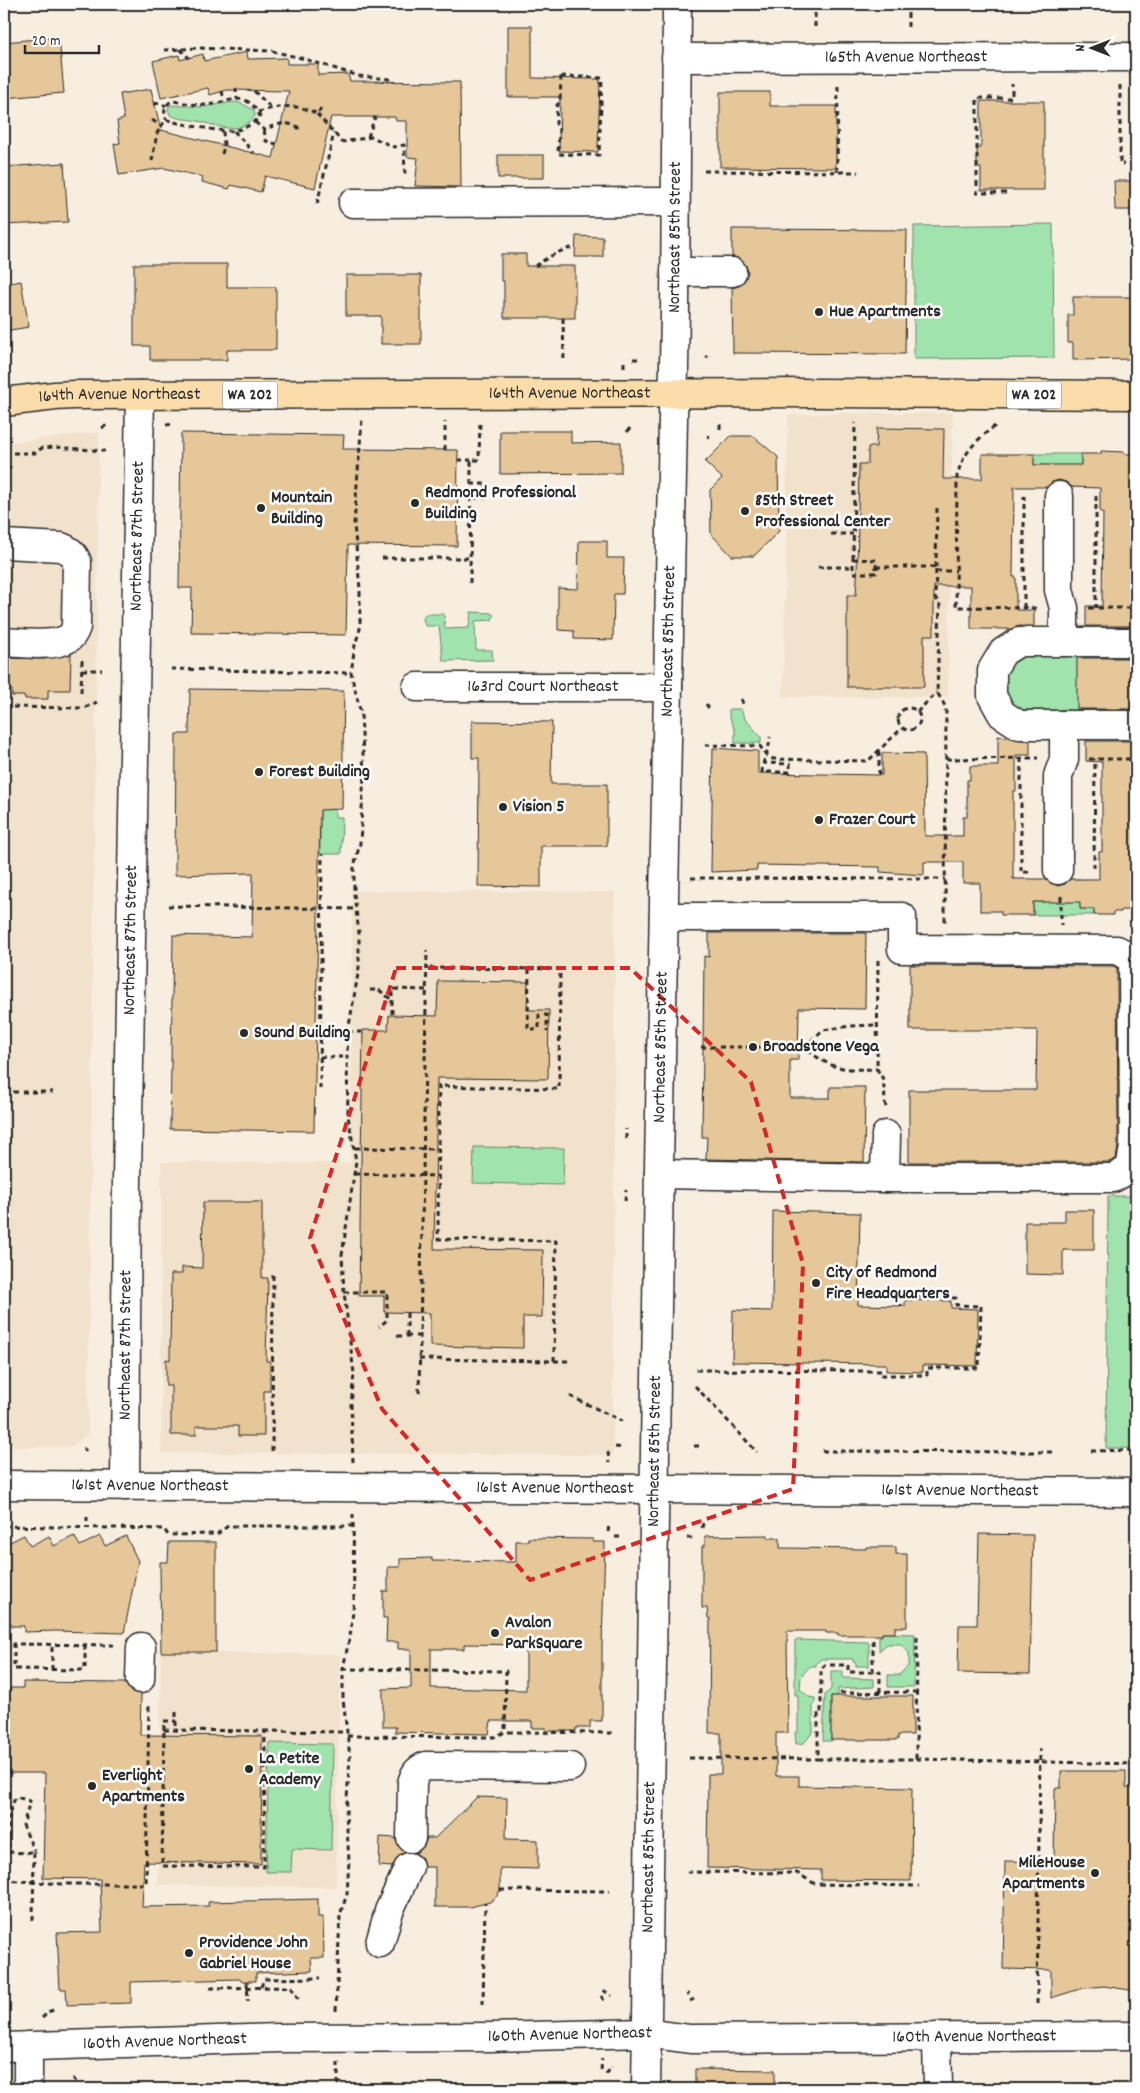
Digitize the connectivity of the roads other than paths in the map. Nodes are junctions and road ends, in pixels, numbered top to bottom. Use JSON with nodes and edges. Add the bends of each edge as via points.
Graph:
{"nodes":[{"id":1,"x":677,"y":4,"type":"edge"},
{"id":2,"x":1136,"y":57,"type":"edge"},
{"id":3,"x":676,"y":58,"type":"junction"},
{"id":4,"x":676,"y":202,"type":"junction"},
{"id":5,"x":353,"y":203,"type":"dead end"},
{"id":6,"x":675,"y":272,"type":"junction"},
{"id":7,"x":732,"y":272,"type":"dead end"},
{"id":8,"x":673,"y":393,"type":"junction"},
{"id":9,"x":140,"y":395,"type":"junction"},
{"id":10,"x":1136,"y":395,"type":"edge"},
{"id":11,"x":4,"y":402,"type":"edge"},
{"id":12,"x":1059,"y":496,"type":"dead end"},
{"id":13,"x":4,"y":544,"type":"edge"},
{"id":14,"x":4,"y":642,"type":"edge"},
{"id":15,"x":1064,"y":642,"type":"junction"},
{"id":16,"x":1136,"y":642,"type":"edge"},
{"id":17,"x":417,"y":687,"type":"dead end"},
{"id":18,"x":668,"y":687,"type":"junction"},
{"id":19,"x":1064,"y":725,"type":"junction"},
{"id":20,"x":1136,"y":725,"type":"edge"},
{"id":21,"x":1058,"y":870,"type":"dead end"},
{"id":22,"x":664,"y":917,"type":"junction"},
{"id":23,"x":886,"y":1135,"type":"road end"},
{"id":24,"x":659,"y":1174,"type":"junction"},
{"id":25,"x":885,"y":1178,"type":"junction"},
{"id":26,"x":4,"y":1485,"type":"edge"},
{"id":27,"x":125,"y":1486,"type":"junction"},
{"id":28,"x":656,"y":1489,"type":"junction"},
{"id":29,"x":1136,"y":1492,"type":"edge"},
{"id":30,"x":141,"y":1647,"type":"dead end"},
{"id":31,"x":144,"y":1692,"type":"road end"},
{"id":32,"x":570,"y":1767,"type":"dead end"},
{"id":33,"x":411,"y":1838,"type":"dead end"},
{"id":34,"x":409,"y":1867,"type":"dead end"},
{"id":35,"x":380,"y":1942,"type":"dead end"},
{"id":36,"x":646,"y":2033,"type":"junction"},
{"id":37,"x":1136,"y":2036,"type":"edge"},
{"id":38,"x":937,"y":2037,"type":"junction"},
{"id":39,"x":16,"y":2046,"type":"edge"},
{"id":40,"x":28,"y":2089,"type":"edge"},
{"id":41,"x":646,"y":2089,"type":"edge"},
{"id":42,"x":938,"y":2089,"type":"edge"}],
"edges":[{"from":1,"to":3,"type":"street","name":"Northeast 85th Street"},
{"from":2,"to":3,"type":"street","name":"165th Avenue Northeast"},
{"from":3,"to":4,"type":"street","name":"Northeast 85th Street"},
{"from":4,"to":5,"type":"street"},
{"from":4,"to":6,"type":"street","name":"Northeast 85th Street"},
{"from":6,"to":7,"type":"street"},
{"from":6,"to":8,"type":"street","name":"Northeast 85th Street"},
{"from":8,"to":9,"type":"main road","name":"164th Avenue Northeast","number":"WA 202"},
{"from":8,"to":10,"type":"main road","name":"164th Avenue Northeast","number":"WA 202"},
{"from":8,"to":18,"type":"street","name":"Northeast 85th Street"},
{"from":9,"to":11,"type":"main road","name":"164th Avenue Northeast","number":"WA 202","via":[[55,396]]},
{"from":9,"to":27,"type":"street","name":"Northeast 87th Street"},
{"from":12,"to":15,"type":"street","via":[[1058,590],[1064,608]]},
{"from":13,"to":14,"type":"street","via":[[61,547],[69,550],[77,562],[76,627],[72,635],[55,643]]},
{"from":15,"to":16,"type":"street"},
{"from":15,"to":19,"type":"street","via":[[1019,642],[1002,652],[992,670],[992,696],[1002,714],[1019,725]]},
{"from":17,"to":18,"type":"street","name":"163rd Court Northeast"},
{"from":18,"to":22,"type":"street","name":"Northeast 85th Street"},
{"from":19,"to":20,"type":"street"},
{"from":19,"to":21,"type":"street","via":[[1064,759],[1058,776]]},
{"from":22,"to":24,"type":"street","name":"Northeast 85th Street"},
{"from":22,"to":25,"type":"street","via":[[902,917],[902,950],[941,947],[1117,950],[1133,959],[1134,1147],[1130,1169],[1113,1178]]},
{"from":23,"to":25,"type":"street"},
{"from":24,"to":25,"type":"street"},
{"from":24,"to":28,"type":"street","name":"Northeast 85th Street"},
{"from":26,"to":27,"type":"street","name":"161st Avenue Northeast"},
{"from":27,"to":28,"type":"street","name":"161st Avenue Northeast"},
{"from":28,"to":29,"type":"street","name":"161st Avenue Northeast"},
{"from":28,"to":36,"type":"street","name":"Northeast 85th Street"},
{"from":30,"to":31,"type":"street"},
{"from":32,"to":33,"type":"street","via":[[426,1766],[419,1769],[412,1782]]},
{"from":34,"to":35,"type":"street","via":[[389,1911]]},
{"from":36,"to":38,"type":"street","name":"160th Avenue Northeast","via":[[690,2039]]},
{"from":36,"to":39,"type":"street","name":"160th Avenue Northeast"},
{"from":36,"to":41,"type":"street","name":"Northeast 85th Street"},
{"from":37,"to":38,"type":"street","name":"160th Avenue Northeast"},
{"from":38,"to":42,"type":"street"},
{"from":39,"to":40,"type":"street"}]}
